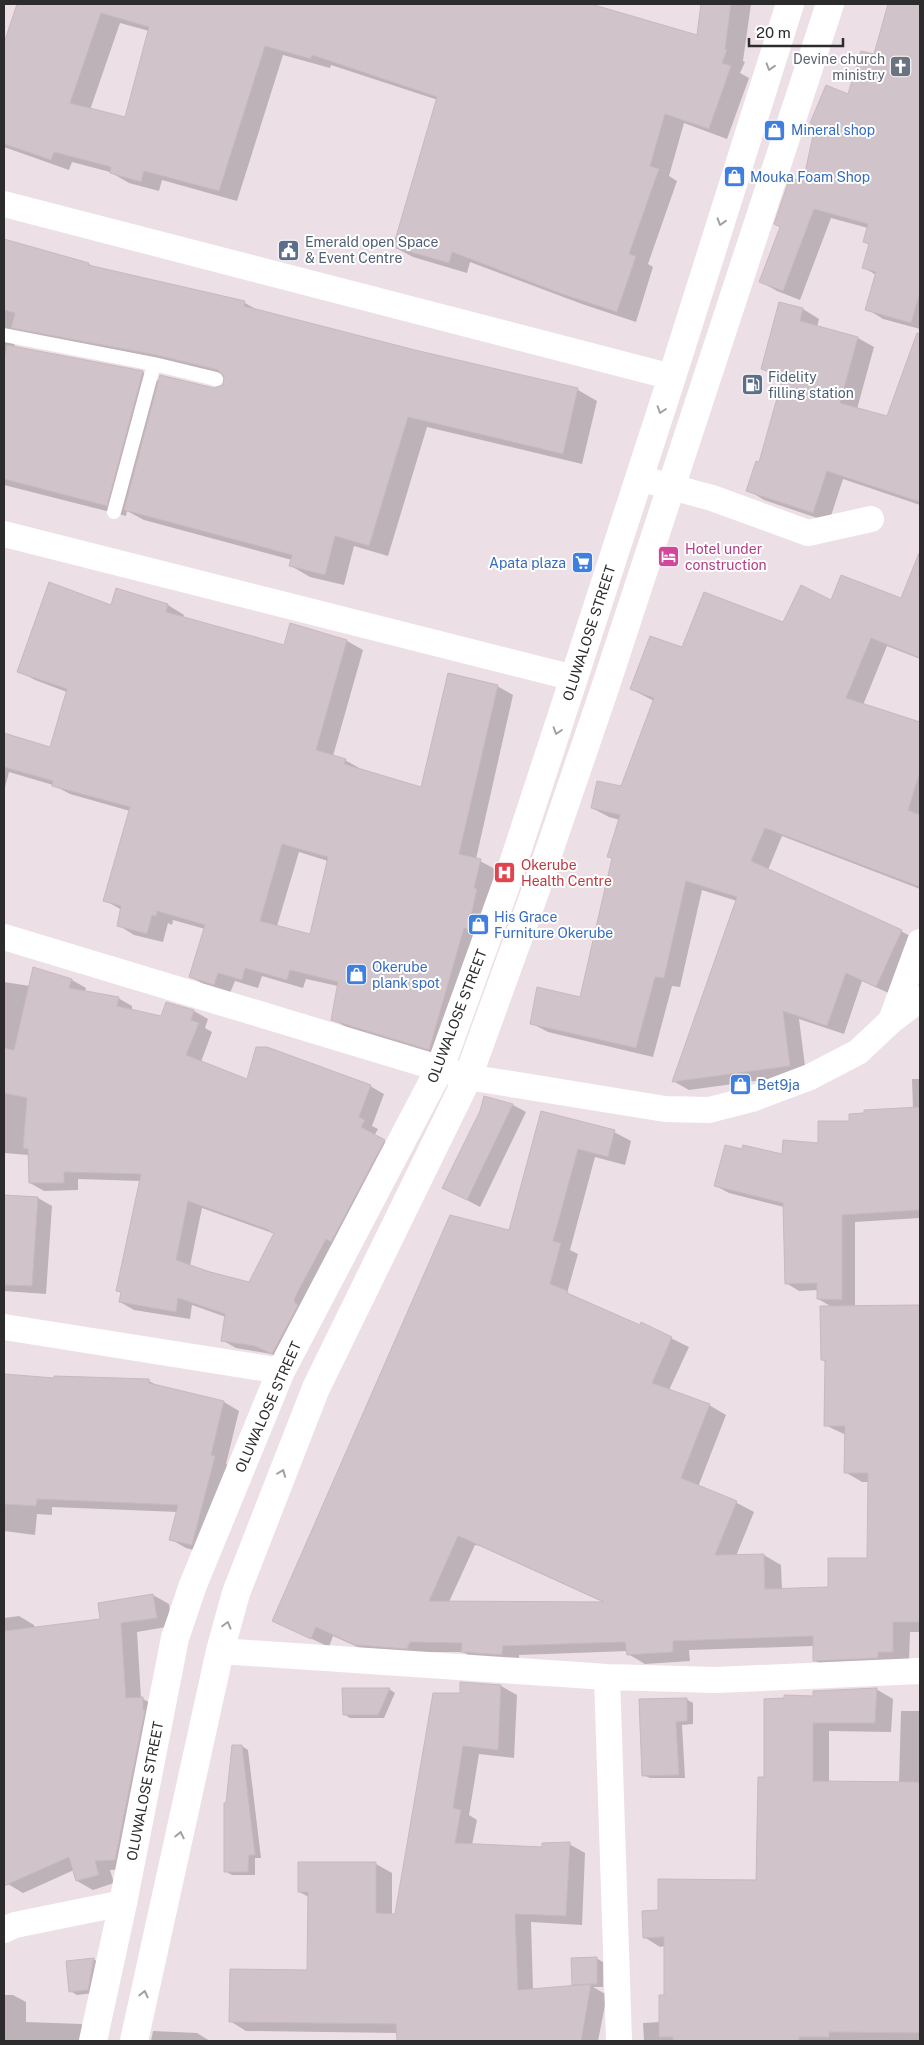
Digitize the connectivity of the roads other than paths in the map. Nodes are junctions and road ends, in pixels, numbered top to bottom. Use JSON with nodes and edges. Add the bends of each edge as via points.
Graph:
{"nodes":[{"id":1,"x":830,"y":4,"type":"edge"},
{"id":2,"x":785,"y":5,"type":"edge"},
{"id":3,"x":4,"y":204,"type":"edge"},
{"id":4,"x":4,"y":335,"type":"edge"},
{"id":5,"x":154,"y":364,"type":"junction"},
{"id":6,"x":672,"y":378,"type":"junction"},
{"id":7,"x":216,"y":380,"type":"dead end"},
{"id":8,"x":640,"y":478,"type":"junction"},
{"id":9,"x":671,"y":488,"type":"junction"},
{"id":10,"x":114,"y":512,"type":"dead end"},
{"id":11,"x":871,"y":519,"type":"dead end"},
{"id":12,"x":4,"y":534,"type":"edge"},
{"id":13,"x":574,"y":678,"type":"junction"},
{"id":14,"x":4,"y":936,"type":"edge"},
{"id":15,"x":920,"y":942,"type":"edge"},
{"id":16,"x":920,"y":999,"type":"edge"},
{"id":17,"x":891,"y":1022,"type":"junction"},
{"id":18,"x":440,"y":1068,"type":"junction"},
{"id":19,"x":468,"y":1077,"type":"junction"},
{"id":20,"x":4,"y":1327,"type":"edge"},
{"id":21,"x":281,"y":1371,"type":"junction"},
{"id":22,"x":220,"y":1651,"type":"junction"},
{"id":23,"x":920,"y":1671,"type":"edge"},
{"id":24,"x":607,"y":1677,"type":"junction"},
{"id":25,"x":123,"y":1903,"type":"junction"},
{"id":26,"x":4,"y":1930,"type":"edge"},
{"id":27,"x":93,"y":2041,"type":"edge"},
{"id":28,"x":134,"y":2041,"type":"edge"},
{"id":29,"x":619,"y":2041,"type":"edge"}],
"edges":[{"from":1,"to":9,"type":"street"},
{"from":2,"to":6,"type":"street","name":"OLUWALOSE STREET","one_way":true},
{"from":3,"to":6,"type":"street"},
{"from":4,"to":5,"type":"lane"},
{"from":5,"to":7,"type":"lane"},
{"from":5,"to":10,"type":"lane"},
{"from":6,"to":8,"type":"street","name":"OLUWALOSE STREET","one_way":true},
{"from":8,"to":9,"type":"street"},
{"from":8,"to":13,"type":"street","name":"OLUWALOSE STREET"},
{"from":9,"to":11,"type":"street","via":[[712,498],[808,532]]},
{"from":9,"to":19,"type":"street","via":[[602,697]]},
{"from":12,"to":13,"type":"street"},
{"from":13,"to":18,"type":"street","name":"OLUWALOSE STREET","one_way":true,"via":[[506,885]]},
{"from":14,"to":18,"type":"street"},
{"from":15,"to":17,"type":"street"},
{"from":16,"to":17,"type":"street"},
{"from":17,"to":19,"type":"street","via":[[858,1052],[810,1077],[709,1110],[665,1109]]},
{"from":18,"to":19,"type":"street"},
{"from":18,"to":21,"type":"street","name":"OLUWALOSE STREET"},
{"from":22,"to":19,"type":"street","one_way":true,"via":[[236,1593],[316,1388]]},
{"from":20,"to":21,"type":"street"},
{"from":21,"to":25,"type":"street","name":"OLUWALOSE STREET","via":[[193,1585],[175,1638]]},
{"from":22,"to":24,"type":"street"},
{"from":28,"to":22,"type":"street","one_way":true},
{"from":23,"to":24,"type":"street","via":[[716,1680]]},
{"from":24,"to":29,"type":"street"},
{"from":25,"to":26,"type":"street"},
{"from":25,"to":27,"type":"street","name":"OLUWALOSE STREET"}]}
